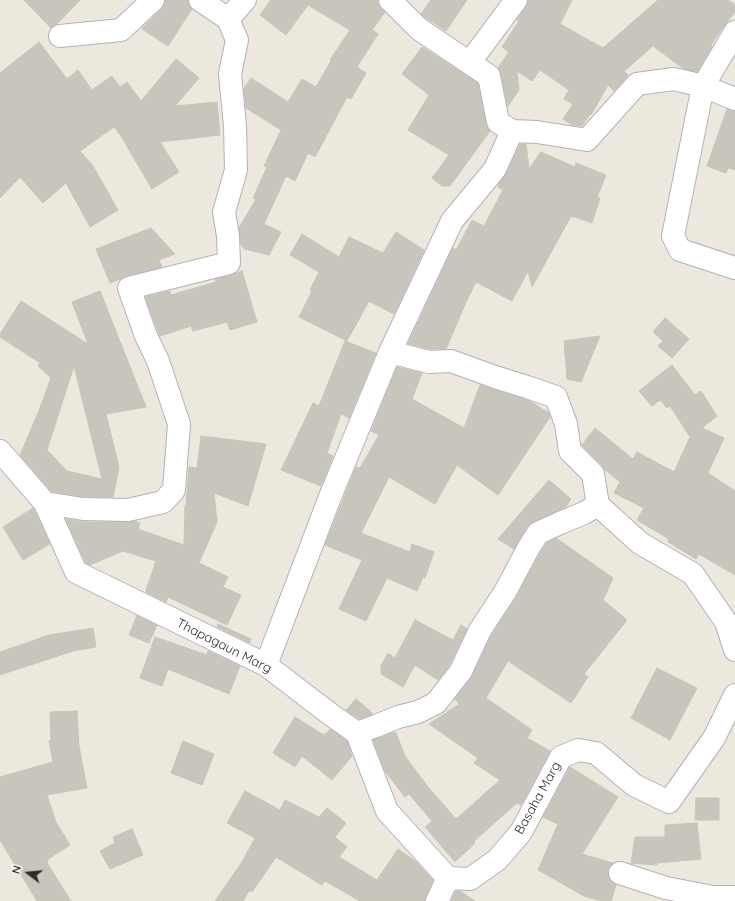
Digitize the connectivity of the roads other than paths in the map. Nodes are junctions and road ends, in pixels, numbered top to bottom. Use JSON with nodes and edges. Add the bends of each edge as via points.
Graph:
{"nodes":[{"id":1,"x":153,"y":0,"type":"edge"},
{"id":2,"x":200,"y":0,"type":"edge"},
{"id":3,"x":245,"y":0,"type":"edge"},
{"id":4,"x":390,"y":0,"type":"edge"},
{"id":5,"x":516,"y":0,"type":"edge"},
{"id":6,"x":228,"y":18,"type":"junction"},
{"id":7,"x":735,"y":32,"type":"edge"},
{"id":8,"x":60,"y":36,"type":"dead end"},
{"id":9,"x":470,"y":62,"type":"junction"},
{"id":10,"x":703,"y":86,"type":"junction"},
{"id":11,"x":735,"y":99,"type":"edge"},
{"id":12,"x":512,"y":131,"type":"junction"},
{"id":13,"x":735,"y":268,"type":"edge"},
{"id":14,"x":390,"y":352,"type":"junction"},
{"id":15,"x":0,"y":451,"type":"edge"},
{"id":16,"x":45,"y":503,"type":"junction"},
{"id":17,"x":598,"y":505,"type":"junction"},
{"id":18,"x":735,"y":650,"type":"edge"},
{"id":19,"x":266,"y":665,"type":"junction"},
{"id":20,"x":735,"y":695,"type":"edge"},
{"id":21,"x":357,"y":733,"type":"junction"},
{"id":22,"x":620,"y":872,"type":"dead end"},
{"id":23,"x":448,"y":878,"type":"junction"},
{"id":24,"x":735,"y":897,"type":"edge"},
{"id":25,"x":437,"y":901,"type":"edge"}],
"edges":[{"from":1,"to":8,"type":"street","via":[[120,30]]},
{"from":2,"to":6,"type":"street"},
{"from":3,"to":6,"type":"street"},
{"from":4,"to":9,"type":"street","via":[[419,28]]},
{"from":5,"to":9,"type":"street"},
{"from":6,"to":16,"type":"street","via":[[237,40],[230,74],[236,170],[224,212],[229,263],[129,288],[146,336],[158,360],[179,424],[174,490],[163,502],[128,510],[83,509]]},
{"from":7,"to":10,"type":"street"},
{"from":9,"to":12,"type":"street","via":[[489,76],[498,122]]},
{"from":10,"to":11,"type":"street"},
{"from":10,"to":12,"type":"street","via":[[674,79],[637,84],[587,140]]},
{"from":10,"to":13,"type":"street","via":[[672,236],[680,250]]},
{"from":12,"to":14,"type":"street","via":[[495,169],[452,221]]},
{"from":14,"to":17,"type":"street","via":[[429,362],[452,361],[556,398],[566,424],[570,451],[594,474]]},
{"from":14,"to":19,"type":"street","via":[[330,497]]},
{"from":15,"to":16,"type":"street","name":"Thapagaun Marg"},
{"from":16,"to":19,"type":"street","name":"Thapagaun Marg","via":[[76,572]]},
{"from":17,"to":18,"type":"street","via":[[640,543],[693,574],[726,622]]},
{"from":17,"to":21,"type":"street","via":[[538,533],[480,630],[461,671],[436,703],[418,712]]},
{"from":19,"to":21,"type":"street","name":"Thapagaun Marg"},
{"from":20,"to":23,"type":"street","name":"Basaha Marg","via":[[714,738],[669,802],[634,785],[596,753],[578,750],[561,757],[521,832],[497,860],[470,879]]},
{"from":21,"to":23,"type":"street","via":[[387,811]]},
{"from":22,"to":24,"type":"street","via":[[666,888],[713,897]]},
{"from":23,"to":25,"type":"street"}]}
